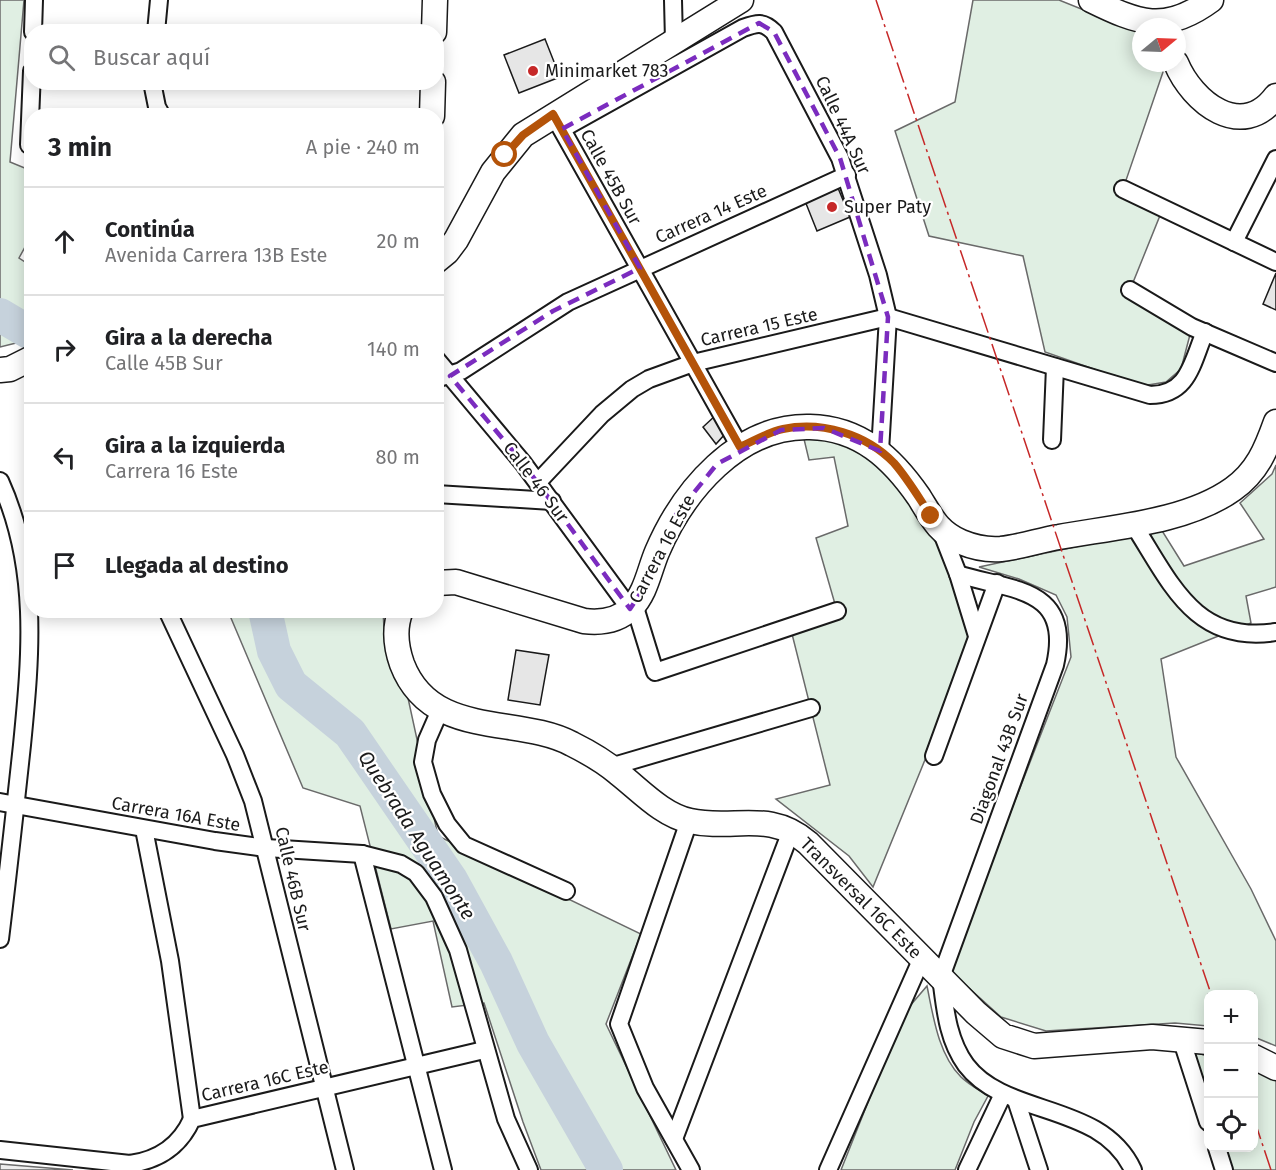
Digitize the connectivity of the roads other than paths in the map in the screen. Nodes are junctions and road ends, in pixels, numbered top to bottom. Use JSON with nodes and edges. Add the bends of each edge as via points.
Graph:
{"nodes":[{"id":1,"x":34,"y":0,"type":"edge"},
{"id":2,"x":159,"y":0,"type":"edge"},
{"id":3,"x":435,"y":0,"type":"edge"},
{"id":4,"x":673,"y":0,"type":"edge"},
{"id":5,"x":741,"y":0,"type":"edge"},
{"id":6,"x":1091,"y":0,"type":"edge"},
{"id":7,"x":1211,"y":0,"type":"edge"},
{"id":8,"x":1181,"y":18,"type":"edge"},
{"id":9,"x":1132,"y":19,"type":"edge"},
{"id":10,"x":33,"y":24,"type":"edge"},
{"id":11,"x":157,"y":24,"type":"edge"},
{"id":12,"x":434,"y":24,"type":"edge"},
{"id":13,"x":674,"y":41,"type":"junction"},
{"id":14,"x":1180,"y":72,"type":"edge"},
{"id":15,"x":31,"y":90,"type":"edge"},
{"id":16,"x":154,"y":90,"type":"edge"},
{"id":17,"x":433,"y":90,"type":"edge"},
{"id":18,"x":1276,"y":96,"type":"edge"},
{"id":19,"x":31,"y":108,"type":"edge"},
{"id":20,"x":158,"y":108,"type":"edge"},
{"id":21,"x":432,"y":108,"type":"edge"},
{"id":22,"x":557,"y":122,"type":"junction"},
{"id":23,"x":1276,"y":159,"type":"edge"},
{"id":24,"x":846,"y":175,"type":"junction"},
{"id":25,"x":1123,"y":189,"type":"dead end"},
{"id":26,"x":1234,"y":242,"type":"junction"},
{"id":27,"x":444,"y":248,"type":"edge"},
{"id":28,"x":1276,"y":262,"type":"edge"},
{"id":29,"x":640,"y":268,"type":"junction"},
{"id":30,"x":1130,"y":290,"type":"dead end"},
{"id":31,"x":888,"y":317,"type":"junction"},
{"id":32,"x":1205,"y":332,"type":"junction"},
{"id":33,"x":24,"y":362,"type":"edge"},
{"id":34,"x":693,"y":363,"type":"junction"},
{"id":35,"x":1276,"y":363,"type":"edge"},
{"id":36,"x":1056,"y":367,"type":"junction"},
{"id":37,"x":0,"y":370,"type":"edge"},
{"id":38,"x":444,"y":377,"type":"edge"},
{"id":39,"x":444,"y":378,"type":"edge"},
{"id":40,"x":1276,"y":423,"type":"edge"},
{"id":41,"x":1052,"y":440,"type":"dead end"},
{"id":42,"x":740,"y":447,"type":"junction"},
{"id":43,"x":880,"y":451,"type":"junction"},
{"id":44,"x":0,"y":481,"type":"edge"},
{"id":45,"x":538,"y":482,"type":"junction"},
{"id":46,"x":444,"y":494,"type":"edge"},
{"id":47,"x":552,"y":501,"type":"junction"},
{"id":48,"x":1133,"y":524,"type":"junction"},
{"id":49,"x":942,"y":532,"type":"junction"},
{"id":50,"x":24,"y":554,"type":"edge"},
{"id":51,"x":958,"y":574,"type":"junction"},
{"id":52,"x":444,"y":583,"type":"edge"},
{"id":53,"x":997,"y":583,"type":"junction"},
{"id":54,"x":632,"y":606,"type":"junction"},
{"id":55,"x":837,"y":611,"type":"dead end"},
{"id":56,"x":31,"y":618,"type":"edge"},
{"id":57,"x":171,"y":618,"type":"edge"},
{"id":58,"x":399,"y":618,"type":"edge"},
{"id":59,"x":1276,"y":632,"type":"edge"},
{"id":60,"x":977,"y":636,"type":"junction"},
{"id":61,"x":441,"y":708,"type":"junction"},
{"id":62,"x":811,"y":708,"type":"dead end"},
{"id":63,"x":934,"y":756,"type":"dead end"},
{"id":64,"x":610,"y":767,"type":"junction"},
{"id":65,"x":8,"y":803,"type":"edge"},
{"id":66,"x":689,"y":821,"type":"junction"},
{"id":67,"x":144,"y":829,"type":"junction"},
{"id":68,"x":792,"y":831,"type":"junction"},
{"id":69,"x":266,"y":848,"type":"junction"},
{"id":70,"x":362,"y":854,"type":"junction"},
{"id":71,"x":566,"y":891,"type":"dead end"},
{"id":72,"x":0,"y":939,"type":"edge"},
{"id":73,"x":922,"y":958,"type":"junction"},
{"id":74,"x":941,"y":977,"type":"junction"},
{"id":75,"x":1180,"y":1038,"type":"junction"},
{"id":76,"x":1204,"y":1041,"type":"edge"},
{"id":77,"x":484,"y":1050,"type":"junction"},
{"id":78,"x":1258,"y":1059,"type":"edge"},
{"id":79,"x":416,"y":1066,"type":"junction"},
{"id":80,"x":1276,"y":1068,"type":"edge"},
{"id":81,"x":323,"y":1088,"type":"junction"},
{"id":82,"x":1009,"y":1097,"type":"junction"},
{"id":83,"x":1204,"y":1108,"type":"edge"},
{"id":84,"x":192,"y":1119,"type":"junction"},
{"id":85,"x":674,"y":1139,"type":"junction"},
{"id":86,"x":0,"y":1150,"type":"edge"},
{"id":87,"x":1218,"y":1152,"type":"edge"},
{"id":88,"x":129,"y":1167,"type":"edge"},
{"id":89,"x":345,"y":1170,"type":"edge"},
{"id":90,"x":443,"y":1170,"type":"edge"},
{"id":91,"x":529,"y":1170,"type":"edge"},
{"id":92,"x":691,"y":1170,"type":"edge"},
{"id":93,"x":828,"y":1170,"type":"edge"},
{"id":94,"x":967,"y":1170,"type":"edge"},
{"id":95,"x":1039,"y":1170,"type":"edge"},
{"id":96,"x":1132,"y":1170,"type":"edge"},
{"id":97,"x":1224,"y":1170,"type":"edge"}],
"edges":[{"from":1,"to":10,"type":"street"},
{"from":2,"to":11,"type":"street"},
{"from":3,"to":12,"type":"street"},
{"from":4,"to":13,"type":"street"},
{"from":5,"to":13,"type":"street"},
{"from":6,"to":9,"type":"street"},
{"from":7,"to":8,"type":"street"},
{"from":13,"to":22,"type":"street"},
{"from":14,"to":18,"type":"street","via":[[1204,104],[1216,112],[1233,116],[1256,111]]},
{"from":15,"to":19,"type":"street"},
{"from":16,"to":20,"type":"street"},
{"from":17,"to":21,"type":"street"},
{"from":22,"to":24,"type":"street","name":"Calle 44A Sur","via":[[759,22],[774,32]]},
{"from":22,"to":27,"type":"street","via":[[523,135],[510,149],[456,240]]},
{"from":22,"to":29,"type":"street","name":"Calle 45B Sur"},
{"from":23,"to":26,"type":"street"},
{"from":24,"to":29,"type":"street","name":"Carrera 14 Este"},
{"from":24,"to":31,"type":"street","name":"Calle 44A Sur"},
{"from":25,"to":26,"type":"street"},
{"from":26,"to":28,"type":"street"},
{"from":29,"to":34,"type":"street","name":"Calle 45B Sur"},
{"from":29,"to":38,"type":"street","name":"Carrera 14 Este","via":[[553,311],[473,364]]},
{"from":30,"to":32,"type":"street"},
{"from":31,"to":34,"type":"street","name":"Carrera 15 Este"},
{"from":31,"to":36,"type":"street"},
{"from":31,"to":43,"type":"street","name":"Calle 44A Sur"},
{"from":32,"to":35,"type":"street"},
{"from":32,"to":36,"type":"street","via":[[1182,384],[1164,395],[1136,392]]},
{"from":33,"to":37,"type":"street"},
{"from":34,"to":42,"type":"street","name":"Calle 45B Sur"},
{"from":34,"to":45,"type":"street","name":"Carrera 15 Este","via":[[632,389],[602,414]]},
{"from":36,"to":41,"type":"street"},
{"from":39,"to":45,"type":"street","name":"Calle 46 Sur"},
{"from":40,"to":48,"type":"street","via":[[1267,449],[1252,473],[1220,498],[1186,512]]},
{"from":42,"to":43,"type":"street","name":"Carrera 16 Este","via":[[781,430],[810,427],[845,433]]},
{"from":42,"to":54,"type":"street","name":"Carrera 16 Este","via":[[710,471],[687,497],[666,534],[646,585]]},
{"from":43,"to":49,"type":"street","name":"Carrera 16 Este","via":[[903,474]]},
{"from":44,"to":50,"type":"street"},
{"from":45,"to":47,"type":"street","name":"Calle 46 Sur"},
{"from":46,"to":47,"type":"street"},
{"from":47,"to":54,"type":"street","name":"Calle 46 Sur"},
{"from":48,"to":49,"type":"street","via":[[1002,549],[970,545]]},
{"from":48,"to":59,"type":"street","via":[[1194,614],[1225,630],[1247,634]]},
{"from":49,"to":51,"type":"street"},
{"from":51,"to":53,"type":"street","name":"Diagonal 43B Sur"},
{"from":51,"to":60,"type":"street"},
{"from":52,"to":54,"type":"street","name":"Carrera 16 Este","via":[[456,582],[584,621],[609,620]]},
{"from":53,"to":60,"type":"street"},
{"from":53,"to":74,"type":"street","name":"Diagonal 43B Sur","via":[[1025,591],[1048,609],[1059,645]]},
{"from":54,"to":55,"type":"street","name":"Calle 46 Sur","via":[[655,672]]},
{"from":56,"to":65,"type":"street","via":[[29,668]]},
{"from":57,"to":69,"type":"street","name":"Calle 46B Sur","via":[[244,778]]},
{"from":58,"to":61,"type":"street","name":"Transversal 16C Este","via":[[397,645],[404,668],[418,690]]},
{"from":60,"to":63,"type":"street"},
{"from":61,"to":64,"type":"street","name":"Transversal 16C Este","via":[[485,725],[561,738]]},
{"from":61,"to":71,"type":"street","via":[[427,740],[423,762],[432,794],[447,824],[464,845]]},
{"from":62,"to":64,"type":"street"},
{"from":64,"to":66,"type":"street","name":"Transversal 16C Este","via":[[652,801]]},
{"from":65,"to":67,"type":"street","name":"Carrera 16A Este"},
{"from":65,"to":72,"type":"street"},
{"from":66,"to":68,"type":"street","name":"Transversal 16C Este","via":[[771,824]]},
{"from":66,"to":85,"type":"street","via":[[619,1024],[645,1088]]},
{"from":67,"to":69,"type":"street","name":"Carrera 16A Este"},
{"from":67,"to":84,"type":"street","via":[[170,962]]},
{"from":68,"to":73,"type":"street","name":"Transversal 16C Este"},
{"from":68,"to":85,"type":"street"},
{"from":69,"to":70,"type":"street","name":"Carrera 16A Este"},
{"from":69,"to":81,"type":"street","name":"Calle 46B Sur"},
{"from":70,"to":77,"type":"street","name":"Carrera 16A Este","via":[[401,864],[416,873],[434,897],[458,950]]},
{"from":70,"to":79,"type":"street"},
{"from":73,"to":74,"type":"street","name":"Transversal 16C Este"},
{"from":73,"to":93,"type":"street"},
{"from":74,"to":75,"type":"street","name":"Transversal 16C Este","via":[[976,1013],[1003,1036],[1018,1043],[1034,1046]]},
{"from":74,"to":82,"type":"street","via":[[948,1026],[956,1048],[967,1066]]},
{"from":75,"to":76,"type":"street","name":"Transversal 16C Este"},
{"from":75,"to":83,"type":"street"},
{"from":77,"to":79,"type":"street","name":"Carrera 16C Este"},
{"from":77,"to":91,"type":"street","via":[[506,1119]]},
{"from":78,"to":80,"type":"street"},
{"from":79,"to":81,"type":"street","name":"Carrera 16C Este"},
{"from":79,"to":90,"type":"street"},
{"from":81,"to":84,"type":"street","name":"Carrera 16C Este"},
{"from":81,"to":89,"type":"street","name":"Calle 46B Sur"},
{"from":82,"to":94,"type":"street"},
{"from":82,"to":95,"type":"street"},
{"from":82,"to":96,"type":"street","via":[[1052,1109],[1102,1135],[1127,1159]]},
{"from":84,"to":88,"type":"street","name":"Carrera 16C Este","via":[[180,1139],[163,1154]]},
{"from":85,"to":92,"type":"street"},
{"from":86,"to":88,"type":"street","name":"Carrera 16C Este"},
{"from":87,"to":97,"type":"street"}]}
